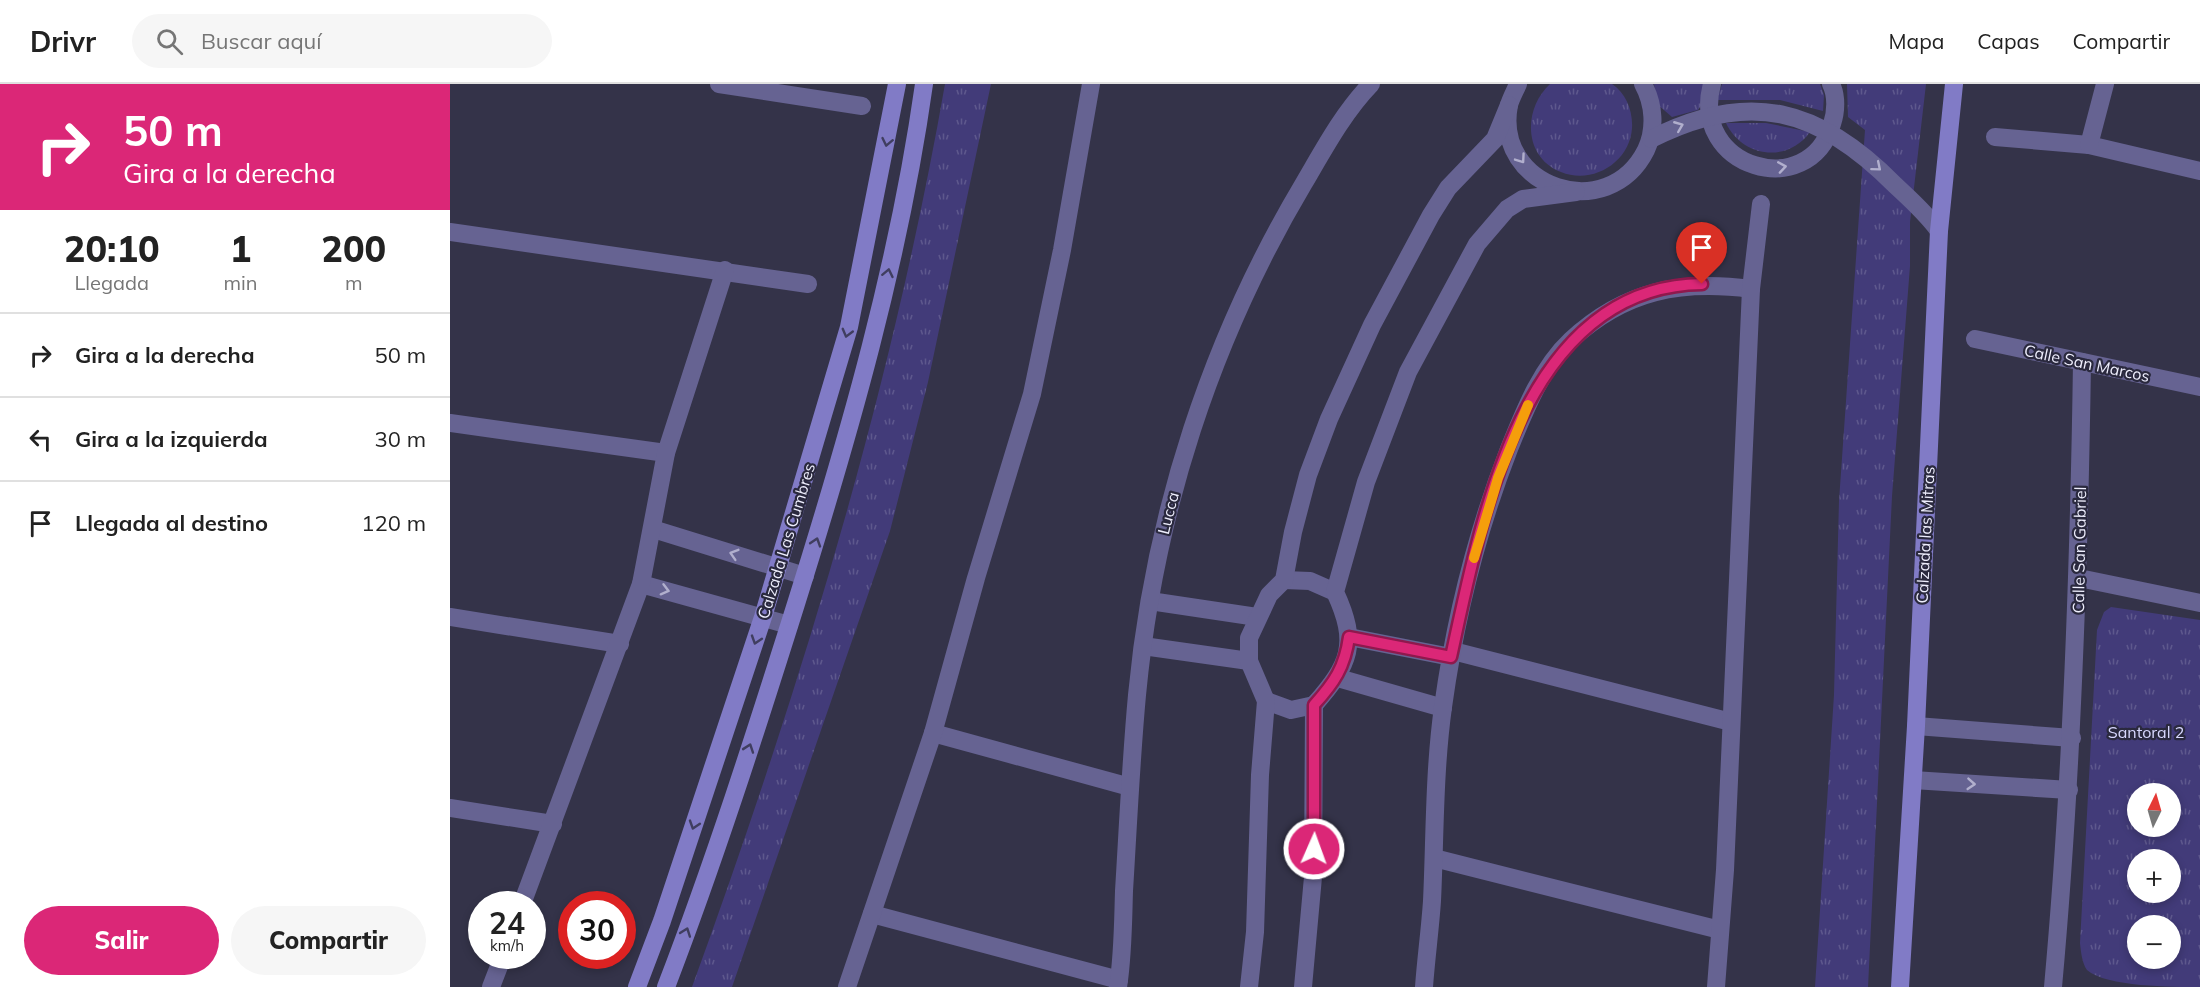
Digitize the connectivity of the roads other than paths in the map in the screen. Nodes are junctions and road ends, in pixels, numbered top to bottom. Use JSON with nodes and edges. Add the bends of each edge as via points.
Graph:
{"nodes":[{"id":1,"x":719,"y":84,"type":"edge"},
{"id":2,"x":897,"y":84,"type":"edge"},
{"id":3,"x":924,"y":84,"type":"edge"},
{"id":4,"x":1091,"y":84,"type":"edge"},
{"id":5,"x":1371,"y":84,"type":"edge"},
{"id":6,"x":1518,"y":84,"type":"edge"},
{"id":7,"x":1643,"y":84,"type":"edge"},
{"id":8,"x":1712,"y":84,"type":"edge"},
{"id":9,"x":1831,"y":84,"type":"edge"},
{"id":10,"x":1954,"y":84,"type":"edge"},
{"id":11,"x":2105,"y":84,"type":"edge"},
{"id":12,"x":774,"y":88,"type":"edge"},
{"id":13,"x":1509,"y":105,"type":"junction"},
{"id":14,"x":862,"y":106,"type":"dead end"},
{"id":15,"x":1710,"y":117,"type":"junction"},
{"id":16,"x":1830,"y":132,"type":"junction"},
{"id":17,"x":1995,"y":137,"type":"dead end"},
{"id":18,"x":1651,"y":139,"type":"junction"},
{"id":19,"x":2089,"y":145,"type":"junction"},
{"id":20,"x":2200,"y":171,"type":"edge"},
{"id":21,"x":1576,"y":192,"type":"junction"},
{"id":22,"x":1761,"y":204,"type":"dead end"},
{"id":23,"x":1939,"y":231,"type":"junction"},
{"id":24,"x":450,"y":232,"type":"edge"},
{"id":25,"x":725,"y":270,"type":"junction"},
{"id":26,"x":808,"y":284,"type":"dead end"},
{"id":27,"x":1751,"y":289,"type":"junction"},
{"id":28,"x":1975,"y":339,"type":"dead end"},
{"id":29,"x":2082,"y":362,"type":"junction"},
{"id":30,"x":2200,"y":387,"type":"edge"},
{"id":31,"x":450,"y":423,"type":"edge"},
{"id":32,"x":666,"y":453,"type":"junction"},
{"id":33,"x":653,"y":529,"type":"junction"},
{"id":34,"x":778,"y":567,"type":"junction"},
{"id":35,"x":805,"y":576,"type":"junction"},
{"id":36,"x":2079,"y":579,"type":"junction"},
{"id":37,"x":1284,"y":580,"type":"junction"},
{"id":38,"x":641,"y":584,"type":"junction"},
{"id":39,"x":1335,"y":592,"type":"junction"},
{"id":40,"x":1150,"y":601,"type":"junction"},
{"id":41,"x":2200,"y":603,"type":"edge"},
{"id":42,"x":1257,"y":616,"type":"junction"},
{"id":43,"x":450,"y":617,"type":"edge"},
{"id":44,"x":763,"y":617,"type":"junction"},
{"id":45,"x":789,"y":625,"type":"junction"},
{"id":46,"x":1349,"y":637,"type":"junction"},
{"id":47,"x":620,"y":644,"type":"junction"},
{"id":48,"x":1143,"y":646,"type":"junction"},
{"id":49,"x":1452,"y":654,"type":"junction"},
{"id":50,"x":1249,"y":661,"type":"junction"},
{"id":51,"x":1338,"y":678,"type":"junction"},
{"id":52,"x":1266,"y":701,"type":"junction"},
{"id":53,"x":1314,"y":705,"type":"junction"},
{"id":54,"x":1443,"y":708,"type":"junction"},
{"id":55,"x":1731,"y":722,"type":"junction"},
{"id":56,"x":1916,"y":726,"type":"junction"},
{"id":57,"x":933,"y":733,"type":"junction"},
{"id":58,"x":2072,"y":738,"type":"junction"},
{"id":59,"x":1913,"y":780,"type":"junction"},
{"id":60,"x":1130,"y":787,"type":"junction"},
{"id":61,"x":2069,"y":790,"type":"junction"},
{"id":62,"x":450,"y":807,"type":"edge"},
{"id":63,"x":553,"y":824,"type":"junction"},
{"id":64,"x":1434,"y":858,"type":"junction"},
{"id":65,"x":527,"y":891,"type":"edge"},
{"id":66,"x":872,"y":914,"type":"junction"},
{"id":67,"x":1720,"y":930,"type":"junction"},
{"id":68,"x":498,"y":969,"type":"edge"},
{"id":69,"x":1119,"y":983,"type":"edge"},
{"id":70,"x":2057,"y":986,"type":"edge"},
{"id":71,"x":491,"y":987,"type":"edge"},
{"id":72,"x":637,"y":987,"type":"edge"},
{"id":73,"x":666,"y":987,"type":"edge"},
{"id":74,"x":847,"y":987,"type":"edge"},
{"id":75,"x":1249,"y":987,"type":"edge"},
{"id":76,"x":1304,"y":987,"type":"edge"},
{"id":77,"x":1424,"y":987,"type":"edge"},
{"id":78,"x":1716,"y":987,"type":"edge"},
{"id":79,"x":1900,"y":987,"type":"edge"}],
"edges":[{"from":1,"to":12,"type":"street"},
{"from":2,"to":34,"type":"street","name":"Calzada Las Cumbres","one_way":true,"via":[[849,327]]},
{"from":35,"to":3,"type":"street","name":"Calzada Las Cumbres","one_way":true,"via":[[875,335]]},
{"from":4,"to":57,"type":"street","via":[[1072,203],[1032,394]]},
{"from":5,"to":40,"type":"street","name":"Lucca","via":[[1326,146],[1245,290],[1180,465]]},
{"from":6,"to":13,"type":"street"},
{"from":7,"to":18,"type":"street","via":[[1653,115]]},
{"from":8,"to":15,"type":"street"},
{"from":9,"to":16,"type":"street","via":[[1836,110]]},
{"from":10,"to":23,"type":"street","name":"Calzada las Mitras"},
{"from":11,"to":19,"type":"street"},
{"from":12,"to":14,"type":"street"},
{"from":13,"to":21,"type":"street","one_way":true,"via":[[1509,129],[1516,153],[1531,173],[1551,186]]},
{"from":13,"to":37,"type":"street","via":[[1495,139],[1454,182],[1431,215],[1372,325],[1308,475]]},
{"from":15,"to":16,"type":"street","via":[[1733,111],[1772,112],[1800,118]]},
{"from":15,"to":16,"type":"street","one_way":true,"via":[[1728,152],[1764,169],[1785,168],[1804,160],[1820,148]]},
{"from":18,"to":15,"type":"street","one_way":true,"via":[[1682,123]]},
{"from":16,"to":23,"type":"street","one_way":true,"via":[[1883,173],[1927,213]]},
{"from":17,"to":19,"type":"street"},
{"from":18,"to":21,"type":"street","via":[[1640,161],[1623,179],[1600,190]]},
{"from":19,"to":20,"type":"street"},
{"from":21,"to":39,"type":"street","via":[[1523,199],[1507,209],[1477,244],[1404,381],[1366,482]]},
{"from":22,"to":27,"type":"street"},
{"from":23,"to":56,"type":"street","name":"Calzada las Mitras"},
{"from":24,"to":25,"type":"street"},
{"from":25,"to":26,"type":"street"},
{"from":25,"to":32,"type":"street"},
{"from":27,"to":49,"type":"street","via":[[1687,285],[1656,291],[1597,318],[1570,341],[1531,398],[1503,464],[1484,520]]},
{"from":27,"to":55,"type":"street"},
{"from":28,"to":29,"type":"street","name":"Calle San Marcos"},
{"from":29,"to":30,"type":"street","name":"Calle San Marcos"},
{"from":29,"to":36,"type":"street","name":"Calle San Gabriel"},
{"from":31,"to":32,"type":"street"},
{"from":32,"to":33,"type":"street"},
{"from":34,"to":33,"type":"street","one_way":true},
{"from":33,"to":38,"type":"street"},
{"from":34,"to":35,"type":"street"},
{"from":34,"to":44,"type":"street","name":"Calzada Las Cumbres"},
{"from":35,"to":45,"type":"street","name":"Calzada Las Cumbres"},
{"from":36,"to":41,"type":"street"},
{"from":36,"to":58,"type":"street","name":"Calle San Gabriel"},
{"from":37,"to":39,"type":"street","via":[[1310,581]]},
{"from":37,"to":42,"type":"street"},
{"from":38,"to":44,"type":"street","one_way":true},
{"from":38,"to":47,"type":"street"},
{"from":39,"to":46,"type":"street"},
{"from":40,"to":42,"type":"street"},
{"from":40,"to":48,"type":"street","name":"Lucca"},
{"from":42,"to":50,"type":"street","via":[[1249,638]]},
{"from":43,"to":47,"type":"street"},
{"from":44,"to":45,"type":"street"},
{"from":44,"to":72,"type":"street","name":"Calzada Las Cumbres","one_way":true},
{"from":73,"to":45,"type":"street","name":"Calzada Las Cumbres","one_way":true},
{"from":46,"to":49,"type":"street"},
{"from":46,"to":51,"type":"street"},
{"from":47,"to":63,"type":"street"},
{"from":48,"to":50,"type":"street"},
{"from":48,"to":60,"type":"street","name":"Lucca"},
{"from":49,"to":54,"type":"street"},
{"from":49,"to":55,"type":"street"},
{"from":50,"to":52,"type":"street"},
{"from":51,"to":53,"type":"street"},
{"from":51,"to":54,"type":"street"},
{"from":52,"to":53,"type":"street","via":[[1291,710]]},
{"from":52,"to":75,"type":"street"},
{"from":53,"to":76,"type":"street","via":[[1313,877]]},
{"from":54,"to":64,"type":"street"},
{"from":55,"to":67,"type":"street"},
{"from":56,"to":58,"type":"street"},
{"from":56,"to":59,"type":"street","name":"Calzada las Mitras"},
{"from":57,"to":60,"type":"street"},
{"from":57,"to":66,"type":"street"},
{"from":58,"to":61,"type":"street","name":"Calle San Gabriel"},
{"from":59,"to":61,"type":"street","one_way":true},
{"from":59,"to":79,"type":"street","name":"Calzada las Mitras"},
{"from":60,"to":69,"type":"street","name":"Lucca"},
{"from":61,"to":70,"type":"street","name":"Calle San Gabriel"},
{"from":62,"to":63,"type":"street"},
{"from":63,"to":65,"type":"street"},
{"from":64,"to":67,"type":"street"},
{"from":64,"to":77,"type":"street"},
{"from":66,"to":69,"type":"street"},
{"from":66,"to":74,"type":"street"},
{"from":67,"to":78,"type":"street"},
{"from":68,"to":71,"type":"street"}]}
